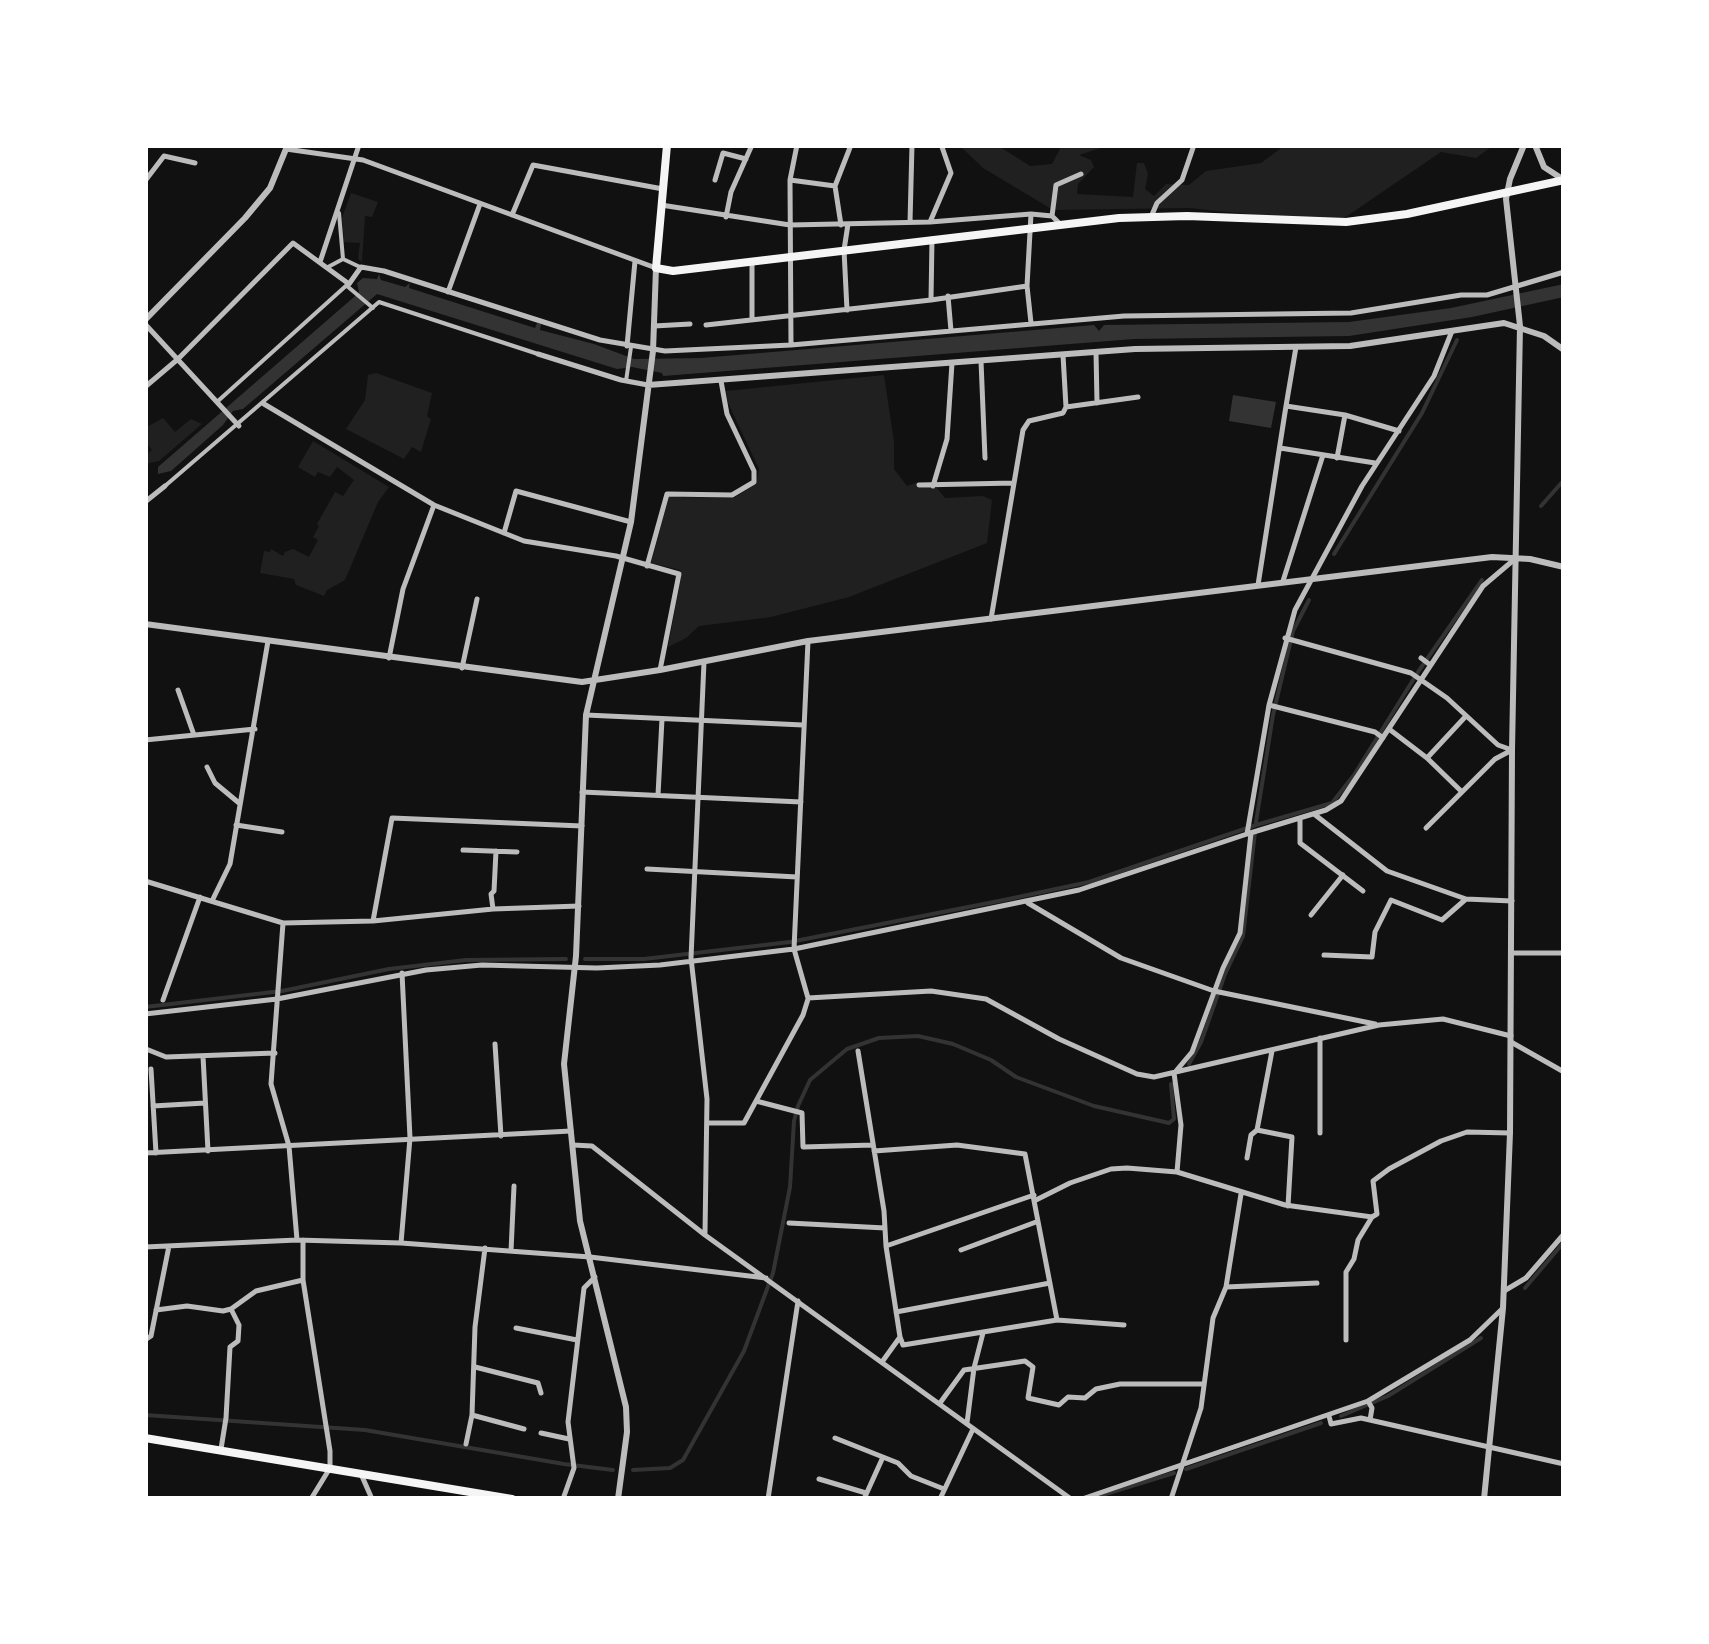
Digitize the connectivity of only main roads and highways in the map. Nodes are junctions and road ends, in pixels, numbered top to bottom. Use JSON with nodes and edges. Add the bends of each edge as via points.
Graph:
{"nodes":[{"id":1,"x":667,"y":145,"type":"edge"},
{"id":2,"x":1564,"y":180,"type":"edge"},
{"id":3,"x":145,"y":1438,"type":"edge"},
{"id":4,"x":512,"y":1499,"type":"edge"}],
"edges":[{"from":1,"to":2,"type":"main road","via":[[656,268],[673,271],[1151,217],[1346,222]]},
{"from":3,"to":4,"type":"main road"}]}
